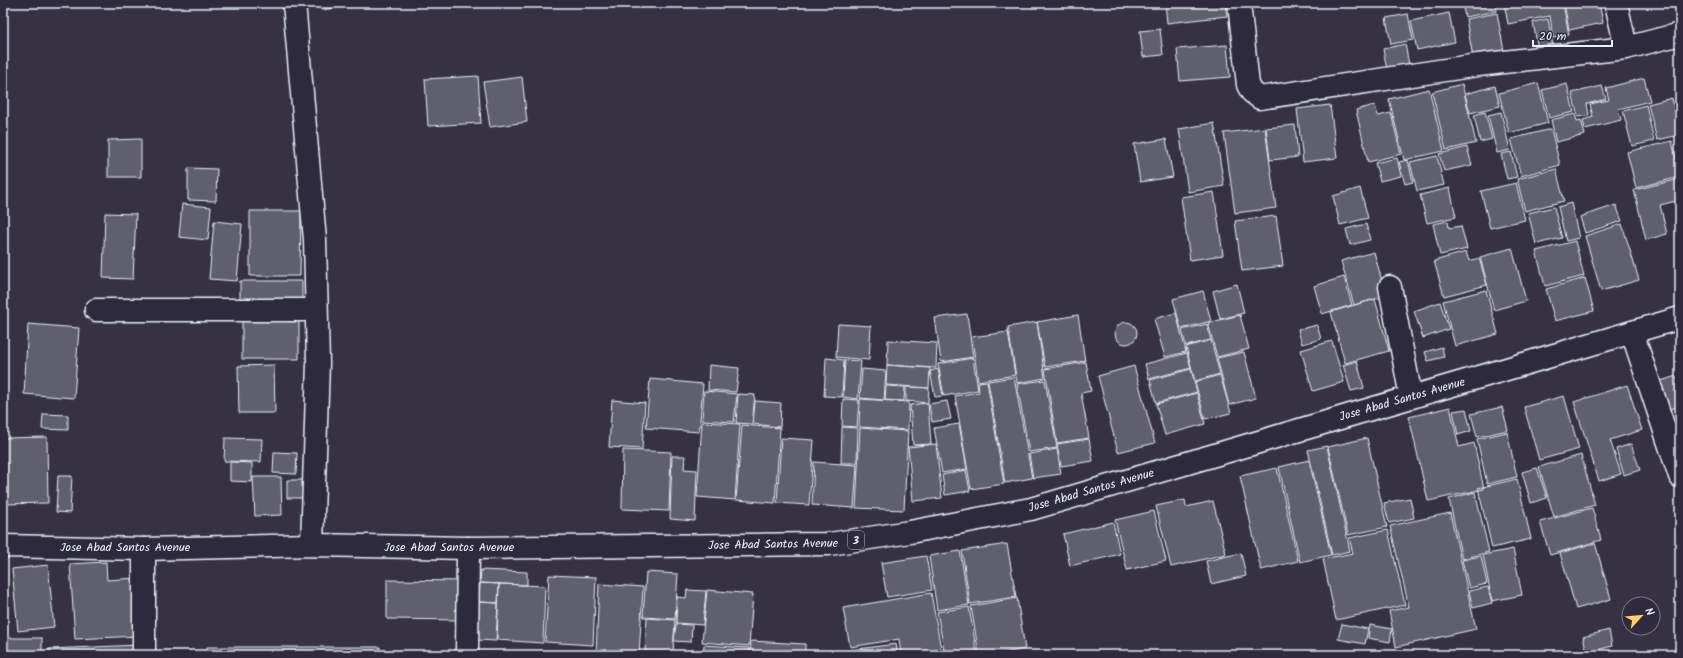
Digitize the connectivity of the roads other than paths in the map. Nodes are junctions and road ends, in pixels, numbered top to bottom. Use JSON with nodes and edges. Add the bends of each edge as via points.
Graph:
{"nodes":[{"id":1,"x":294,"y":3,"type":"edge"},
{"id":2,"x":1239,"y":3,"type":"edge"},
{"id":3,"x":1616,"y":3,"type":"edge"},
{"id":4,"x":1680,"y":34,"type":"edge"},
{"id":5,"x":1626,"y":48,"type":"junction"},
{"id":6,"x":1390,"y":287,"type":"dead end"},
{"id":7,"x":96,"y":310,"type":"dead end"},
{"id":8,"x":316,"y":310,"type":"junction"},
{"id":9,"x":1680,"y":318,"type":"edge"},
{"id":10,"x":1632,"y":332,"type":"junction"},
{"id":11,"x":1412,"y":397,"type":"junction"},
{"id":12,"x":1680,"y":476,"type":"edge"},
{"id":13,"x":312,"y":545,"type":"junction"},
{"id":14,"x":3,"y":546,"type":"edge"},
{"id":15,"x":468,"y":548,"type":"junction"},
{"id":16,"x":144,"y":549,"type":"junction"},
{"id":17,"x":144,"y":655,"type":"edge"},
{"id":18,"x":467,"y":655,"type":"edge"}],
"edges":[{"from":1,"to":8,"type":"main road","via":[[315,240]]},
{"from":2,"to":5,"type":"main road","via":[[1248,85],[1260,98],[1478,65]]},
{"from":3,"to":5,"type":"main road"},
{"from":4,"to":5,"type":"main road"},
{"from":6,"to":11,"type":"main road"},
{"from":7,"to":8,"type":"main road"},
{"from":8,"to":13,"type":"main road","via":[[318,362]]},
{"from":9,"to":10,"type":"main road","name":"Jose Abad Santos Avenue","number":"3"},
{"from":10,"to":11,"type":"main road","name":"Jose Abad Santos Avenue","number":"3"},
{"from":10,"to":12,"type":"main road"},
{"from":11,"to":15,"type":"main road","name":"Jose Abad Santos Avenue","number":"3","via":[[1030,509],[910,532],[829,544]]},
{"from":13,"to":15,"type":"main road","name":"Jose Abad Santos Avenue","number":"3"},
{"from":13,"to":16,"type":"main road","name":"Jose Abad Santos Avenue","number":"3"},
{"from":14,"to":16,"type":"main road","name":"Jose Abad Santos Avenue","number":"3"},
{"from":15,"to":18,"type":"main road"},
{"from":16,"to":17,"type":"main road"}]}
